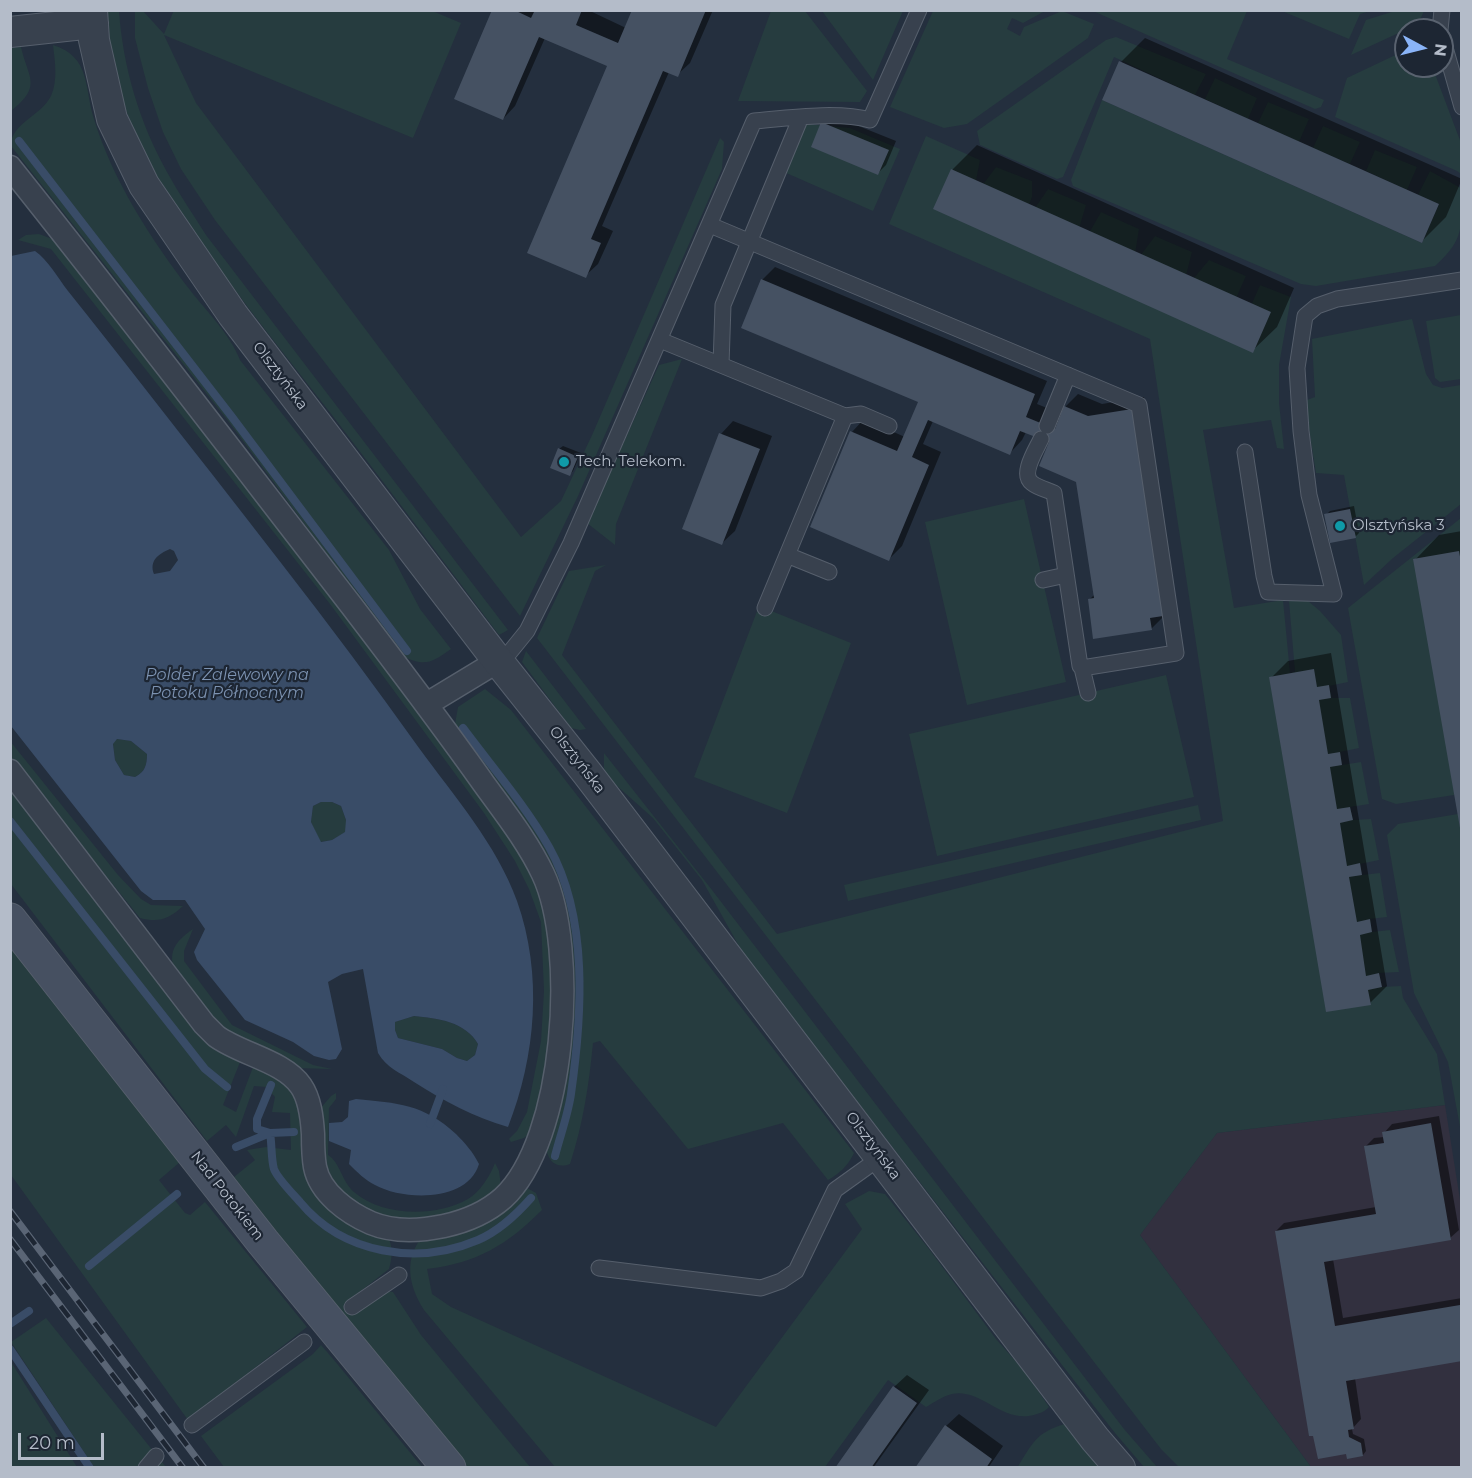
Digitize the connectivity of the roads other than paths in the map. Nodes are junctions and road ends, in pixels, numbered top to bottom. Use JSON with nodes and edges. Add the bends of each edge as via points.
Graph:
{"nodes":[{"id":1,"x":919,"y":10,"type":"edge"},
{"id":2,"x":92,"y":17,"type":"edge"},
{"id":3,"x":10,"y":32,"type":"edge"},
{"id":4,"x":1453,"y":78,"type":"edge"},
{"id":5,"x":1461,"y":106,"type":"edge"},
{"id":6,"x":801,"y":117,"type":"junction"},
{"id":7,"x":10,"y":167,"type":"edge"},
{"id":8,"x":710,"y":225,"type":"junction"},
{"id":9,"x":749,"y":242,"type":"junction"},
{"id":10,"x":1461,"y":280,"type":"edge"},
{"id":11,"x":660,"y":339,"type":"junction"},
{"id":12,"x":721,"y":365,"type":"junction"},
{"id":13,"x":1068,"y":375,"type":"junction"},
{"id":14,"x":846,"y":416,"type":"junction"},
{"id":15,"x":889,"y":426,"type":"dead end"},
{"id":16,"x":1245,"y":452,"type":"dead end"},
{"id":17,"x":787,"y":555,"type":"junction"},
{"id":18,"x":829,"y":572,"type":"dead end"},
{"id":19,"x":1066,"y":575,"type":"junction"},
{"id":20,"x":1043,"y":580,"type":"dead end"},
{"id":21,"x":765,"y":608,"type":"dead end"},
{"id":22,"x":498,"y":661,"type":"junction"},
{"id":23,"x":1082,"y":668,"type":"junction"},
{"id":24,"x":1088,"y":693,"type":"dead end"},
{"id":25,"x":427,"y":704,"type":"junction"},
{"id":26,"x":10,"y":771,"type":"edge"},
{"id":27,"x":10,"y":920,"type":"edge"},
{"id":28,"x":880,"y":1157,"type":"junction"},
{"id":29,"x":599,"y":1268,"type":"dead end"},
{"id":30,"x":399,"y":1275,"type":"dead end"},
{"id":31,"x":352,"y":1307,"type":"dead end"},
{"id":32,"x":304,"y":1342,"type":"dead end"},
{"id":33,"x":192,"y":1425,"type":"dead end"},
{"id":34,"x":449,"y":1467,"type":"edge"},
{"id":35,"x":1120,"y":1467,"type":"edge"}],
"edges":[{"from":1,"to":6,"type":"lane","via":[[870,120],[857,116]]},
{"from":2,"to":3,"type":"street","name":"Olsztyńska"},
{"from":2,"to":22,"type":"street","name":"Olsztyńska","via":[[112,119],[144,184],[233,315]]},
{"from":4,"to":5,"type":"lane"},
{"from":6,"to":8,"type":"lane","via":[[754,121]]},
{"from":6,"to":9,"type":"lane"},
{"from":7,"to":25,"type":"street"},
{"from":8,"to":9,"type":"lane"},
{"from":8,"to":11,"type":"lane"},
{"from":9,"to":12,"type":"lane","via":[[723,305]]},
{"from":9,"to":13,"type":"lane"},
{"from":10,"to":16,"type":"lane","via":[[1337,298],[1305,316],[1297,368],[1301,431],[1310,495],[1334,594],[1268,592]]},
{"from":11,"to":12,"type":"lane"},
{"from":11,"to":22,"type":"lane","via":[[571,543],[527,631]]},
{"from":12,"to":14,"type":"lane"},
{"from":13,"to":19,"type":"lane","via":[[1028,470],[1032,483],[1054,493]]},
{"from":13,"to":23,"type":"lane","via":[[1139,405],[1176,654]]},
{"from":14,"to":15,"type":"lane","via":[[861,414]]},
{"from":14,"to":17,"type":"lane"},
{"from":17,"to":18,"type":"lane"},
{"from":17,"to":21,"type":"lane"},
{"from":19,"to":20,"type":"lane"},
{"from":19,"to":23,"type":"lane"},
{"from":22,"to":25,"type":"street"},
{"from":22,"to":28,"type":"street","name":"Olsztyńska"},
{"from":23,"to":24,"type":"lane"},
{"from":25,"to":26,"type":"street","via":[[544,874],[559,924],[564,993],[558,1060],[547,1111],[527,1164],[502,1199],[475,1217],[422,1230],[377,1226],[356,1216],[321,1184],[315,1170],[312,1123],[303,1088],[278,1067],[216,1036],[204,1024]]},
{"from":27,"to":34,"type":"main road","name":"Nad Potokiem","via":[[263,1242]]},
{"from":28,"to":29,"type":"lane","via":[[835,1190],[796,1271],[781,1281],[761,1288]]},
{"from":28,"to":35,"type":"street","name":"Olsztyńska"},
{"from":30,"to":31,"type":"lane"},
{"from":32,"to":33,"type":"lane"}]}
